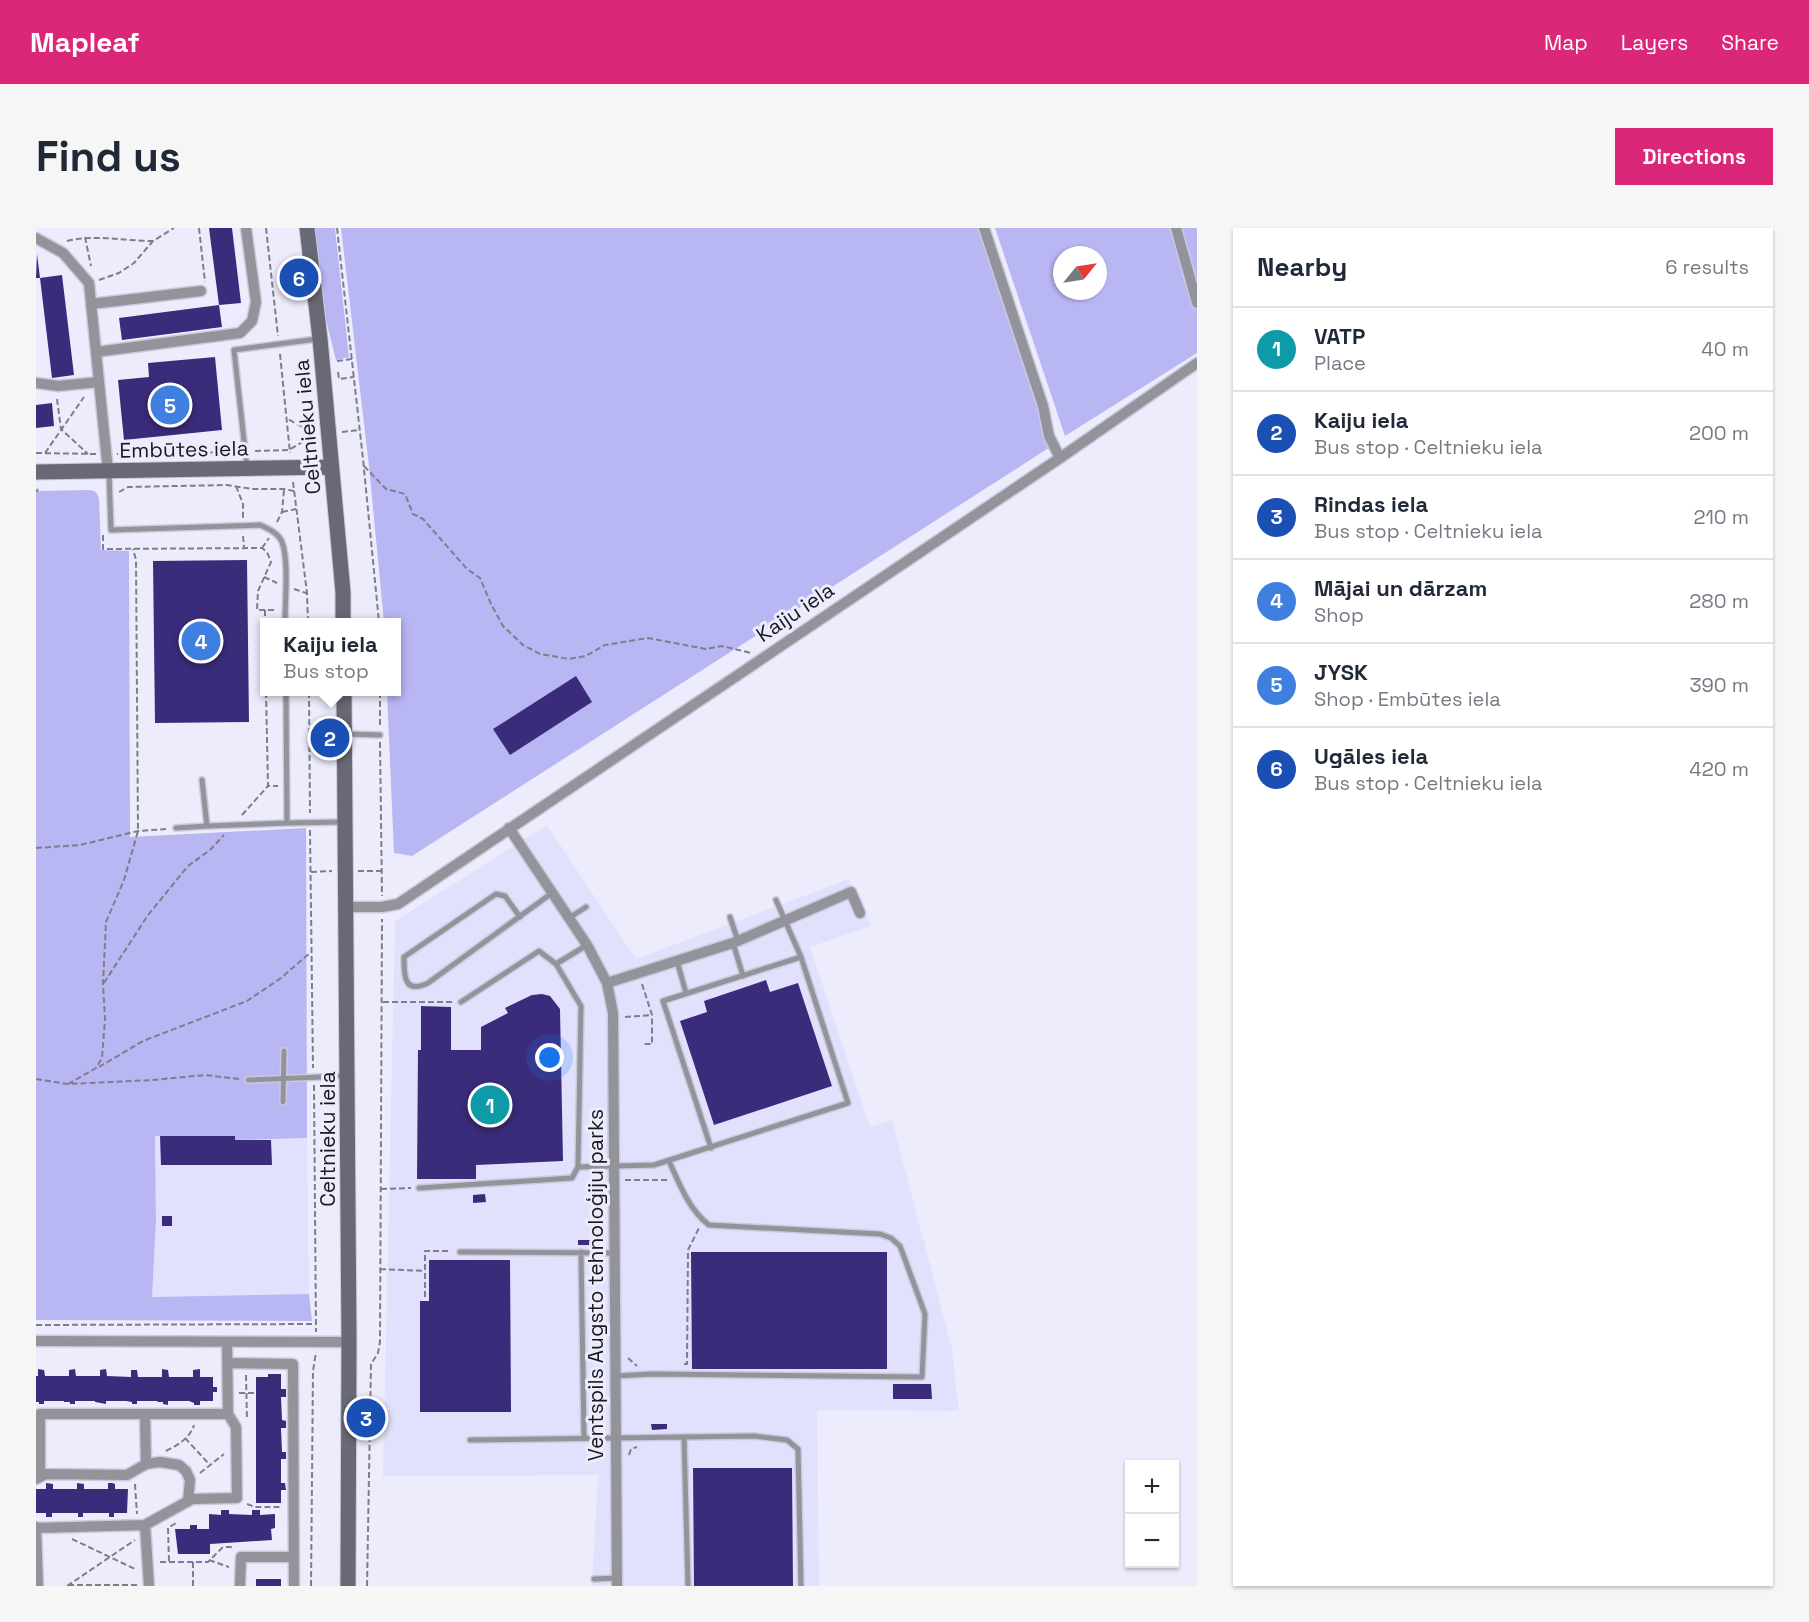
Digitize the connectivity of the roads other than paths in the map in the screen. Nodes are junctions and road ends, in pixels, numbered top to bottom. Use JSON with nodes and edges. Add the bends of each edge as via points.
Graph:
{"nodes":[{"id":1,"x":246,"y":228,"type":"edge"},
{"id":2,"x":308,"y":228,"type":"edge"},
{"id":3,"x":984,"y":228,"type":"edge"},
{"id":4,"x":1176,"y":228,"type":"edge"},
{"id":5,"x":36,"y":238,"type":"edge"},
{"id":6,"x":201,"y":291,"type":"road end"},
{"id":7,"x":1197,"y":303,"type":"edge"},
{"id":8,"x":91,"y":304,"type":"junction"},
{"id":9,"x":320,"y":339,"type":"junction"},
{"id":10,"x":96,"y":352,"type":"junction"},
{"id":11,"x":1197,"y":363,"type":"edge"},
{"id":12,"x":99,"y":382,"type":"junction"},
{"id":13,"x":36,"y":383,"type":"edge"},
{"id":14,"x":1060,"y":458,"type":"junction"},
{"id":15,"x":332,"y":467,"type":"junction"},
{"id":16,"x":247,"y":470,"type":"junction"},
{"id":17,"x":108,"y":471,"type":"junction"},
{"id":18,"x":36,"y":472,"type":"edge"},
{"id":19,"x":285,"y":618,"type":"edge"},
{"id":20,"x":343,"y":618,"type":"edge"},
{"id":21,"x":286,"y":696,"type":"edge"},
{"id":22,"x":344,"y":696,"type":"edge"},
{"id":23,"x":345,"y":734,"type":"junction"},
{"id":24,"x":380,"y":735,"type":"road end"},
{"id":25,"x":202,"y":780,"type":"dead end"},
{"id":26,"x":346,"y":822,"type":"junction"},
{"id":27,"x":287,"y":823,"type":"junction"},
{"id":28,"x":207,"y":826,"type":"junction"},
{"id":29,"x":176,"y":828,"type":"road end"},
{"id":30,"x":509,"y":828,"type":"junction"},
{"id":31,"x":553,"y":893,"type":"junction"},
{"id":32,"x":776,"y":900,"type":"dead end"},
{"id":33,"x":347,"y":907,"type":"junction"},
{"id":34,"x":586,"y":907,"type":"dead end"},
{"id":35,"x":860,"y":913,"type":"dead end"},
{"id":36,"x":520,"y":917,"type":"junction"},
{"id":37,"x":730,"y":917,"type":"dead end"},
{"id":38,"x":569,"y":918,"type":"junction"},
{"id":39,"x":786,"y":921,"type":"junction"},
{"id":40,"x":736,"y":942,"type":"junction"},
{"id":41,"x":587,"y":945,"type":"junction"},
{"id":42,"x":801,"y":957,"type":"junction"},
{"id":43,"x":677,"y":961,"type":"junction"},
{"id":44,"x":556,"y":964,"type":"junction"},
{"id":45,"x":743,"y":976,"type":"junction"},
{"id":46,"x":607,"y":983,"type":"junction"},
{"id":47,"x":686,"y":993,"type":"junction"},
{"id":48,"x":461,"y":1002,"type":"road end"},
{"id":49,"x":284,"y":1051,"type":"dead end"},
{"id":50,"x":348,"y":1076,"type":"junction"},
{"id":51,"x":283,"y":1079,"type":"junction"},
{"id":52,"x":248,"y":1080,"type":"road end"},
{"id":53,"x":283,"y":1102,"type":"dead end"},
{"id":54,"x":711,"y":1148,"type":"junction"},
{"id":55,"x":669,"y":1161,"type":"junction"},
{"id":56,"x":578,"y":1167,"type":"junction"},
{"id":57,"x":614,"y":1167,"type":"junction"},
{"id":58,"x":419,"y":1188,"type":"road end"},
{"id":59,"x":460,"y":1251,"type":"road end"},
{"id":60,"x":581,"y":1252,"type":"junction"},
{"id":61,"x":613,"y":1253,"type":"junction"},
{"id":62,"x":36,"y":1341,"type":"edge"},
{"id":63,"x":228,"y":1342,"type":"junction"},
{"id":64,"x":349,"y":1342,"type":"junction"},
{"id":65,"x":228,"y":1363,"type":"junction"},
{"id":66,"x":614,"y":1377,"type":"junction"},
{"id":67,"x":145,"y":1414,"type":"junction"},
{"id":68,"x":228,"y":1414,"type":"junction"},
{"id":69,"x":684,"y":1437,"type":"junction"},
{"id":70,"x":584,"y":1438,"type":"junction"},
{"id":71,"x":615,"y":1438,"type":"junction"},
{"id":72,"x":470,"y":1440,"type":"dead end"},
{"id":73,"x":146,"y":1462,"type":"junction"},
{"id":74,"x":38,"y":1478,"type":"edge"},
{"id":75,"x":188,"y":1501,"type":"junction"},
{"id":76,"x":36,"y":1528,"type":"edge"},
{"id":77,"x":142,"y":1528,"type":"junction"},
{"id":78,"x":294,"y":1557,"type":"junction"},
{"id":79,"x":148,"y":1577,"type":"edge"},
{"id":80,"x":594,"y":1579,"type":"dead end"},
{"id":81,"x":617,"y":1582,"type":"edge"},
{"id":82,"x":38,"y":1586,"type":"edge"},
{"id":83,"x":240,"y":1586,"type":"edge"},
{"id":84,"x":294,"y":1586,"type":"edge"},
{"id":85,"x":348,"y":1586,"type":"edge"},
{"id":86,"x":688,"y":1586,"type":"edge"},
{"id":87,"x":801,"y":1586,"type":"edge"}],
"edges":[{"from":1,"to":10,"type":"street","via":[[256,302],[252,321],[240,333]]},
{"from":2,"to":9,"type":"street","name":"Celtnieku iela"},
{"from":3,"to":14,"type":"street","via":[[1043,406],[1049,436]]},
{"from":4,"to":7,"type":"street"},
{"from":5,"to":8,"type":"street","via":[[63,253],[92,282]]},
{"from":6,"to":8,"type":"street"},
{"from":8,"to":10,"type":"street"},
{"from":9,"to":15,"type":"street","name":"Celtnieku iela"},
{"from":9,"to":16,"type":"lane","via":[[234,350]]},
{"from":10,"to":12,"type":"street"},
{"from":11,"to":14,"type":"street","name":"Kaiju iela"},
{"from":12,"to":13,"type":"street","via":[[58,386]]},
{"from":12,"to":17,"type":"street"},
{"from":14,"to":30,"type":"street","name":"Kaiju iela"},
{"from":15,"to":16,"type":"street","name":"Embūtes iela"},
{"from":15,"to":20,"type":"street","name":"Celtnieku iela"},
{"from":16,"to":17,"type":"street","name":"Embūtes iela"},
{"from":17,"to":18,"type":"street","name":"Embūtes iela"},
{"from":17,"to":19,"type":"lane","via":[[111,530],[260,525],[273,531],[282,542],[285,557]]},
{"from":21,"to":27,"type":"lane"},
{"from":22,"to":23,"type":"street","name":"Celtnieku iela"},
{"from":23,"to":24,"type":"lane"},
{"from":23,"to":26,"type":"street","name":"Celtnieku iela"},
{"from":25,"to":28,"type":"lane"},
{"from":26,"to":27,"type":"lane"},
{"from":26,"to":33,"type":"street","name":"Celtnieku iela"},
{"from":27,"to":28,"type":"lane"},
{"from":28,"to":29,"type":"lane"},
{"from":30,"to":31,"type":"street","name":"Ventspils Augsto tehnoloģiju parks"},
{"from":30,"to":33,"type":"street","name":"Kaiju iela","via":[[398,904]]},
{"from":31,"to":36,"type":"lane"},
{"from":31,"to":38,"type":"street","name":"Ventspils Augsto tehnoloģiju parks"},
{"from":32,"to":39,"type":"lane"},
{"from":33,"to":50,"type":"street","name":"Celtnieku iela"},
{"from":34,"to":38,"type":"lane"},
{"from":35,"to":39,"type":"street","via":[[851,892]]},
{"from":36,"to":36,"type":"lane","via":[[505,896],[496,894],[404,957],[407,983],[419,987]]},
{"from":37,"to":40,"type":"lane"},
{"from":38,"to":41,"type":"street","name":"Ventspils Augsto tehnoloģiju parks"},
{"from":39,"to":40,"type":"street"},
{"from":39,"to":42,"type":"lane"},
{"from":40,"to":43,"type":"street"},
{"from":40,"to":45,"type":"lane"},
{"from":41,"to":44,"type":"lane"},
{"from":41,"to":46,"type":"street","name":"Ventspils Augsto tehnoloģiju parks"},
{"from":42,"to":45,"type":"lane"},
{"from":42,"to":54,"type":"lane","via":[[848,1103]]},
{"from":43,"to":46,"type":"street"},
{"from":43,"to":47,"type":"lane"},
{"from":44,"to":48,"type":"lane","via":[[539,951]]},
{"from":44,"to":56,"type":"lane","via":[[580,1006]]},
{"from":45,"to":47,"type":"lane"},
{"from":46,"to":57,"type":"street","name":"Ventspils Augsto tehnoloģiju parks","via":[[613,1013]]},
{"from":47,"to":54,"type":"lane","via":[[663,1001]]},
{"from":49,"to":51,"type":"lane"},
{"from":50,"to":51,"type":"lane"},
{"from":50,"to":64,"type":"street","name":"Celtnieku iela"},
{"from":51,"to":52,"type":"lane"},
{"from":51,"to":53,"type":"lane"},
{"from":54,"to":55,"type":"lane"},
{"from":55,"to":57,"type":"lane"},
{"from":55,"to":66,"type":"lane","via":[[691,1206],[709,1225],[880,1234],[891,1238],[900,1246],[925,1314],[922,1377]]},
{"from":56,"to":57,"type":"lane"},
{"from":56,"to":58,"type":"lane","via":[[572,1178]]},
{"from":57,"to":61,"type":"street","name":"Ventspils Augsto tehnoloģiju parks"},
{"from":59,"to":60,"type":"lane"},
{"from":60,"to":61,"type":"lane"},
{"from":60,"to":70,"type":"lane"},
{"from":61,"to":66,"type":"street","name":"Ventspils Augsto tehnoloģiju parks"},
{"from":62,"to":63,"type":"street"},
{"from":63,"to":64,"type":"street"},
{"from":63,"to":65,"type":"street"},
{"from":64,"to":85,"type":"street","name":"Celtnieku iela"},
{"from":65,"to":68,"type":"street"},
{"from":65,"to":78,"type":"street","via":[[293,1364]]},
{"from":66,"to":71,"type":"street","name":"Ventspils Augsto tehnoloģiju parks"},
{"from":67,"to":68,"type":"street"},
{"from":67,"to":73,"type":"street"},
{"from":67,"to":74,"type":"street","via":[[40,1414]]},
{"from":68,"to":75,"type":"street","via":[[236,1427],[237,1498]]},
{"from":69,"to":71,"type":"lane"},
{"from":69,"to":86,"type":"lane"},
{"from":69,"to":87,"type":"lane","via":[[753,1436],[787,1440],[798,1449]]},
{"from":70,"to":71,"type":"lane"},
{"from":70,"to":72,"type":"lane"},
{"from":71,"to":81,"type":"street","name":"Ventspils Augsto tehnoloģiju parks"},
{"from":73,"to":74,"type":"street","via":[[127,1475],[46,1474]]},
{"from":73,"to":75,"type":"street","via":[[179,1465],[186,1471],[190,1480]]},
{"from":75,"to":77,"type":"street"},
{"from":76,"to":77,"type":"street"},
{"from":76,"to":82,"type":"street"},
{"from":77,"to":79,"type":"street"},
{"from":78,"to":83,"type":"street","via":[[241,1557]]},
{"from":78,"to":84,"type":"street"},
{"from":80,"to":81,"type":"lane"}]}
